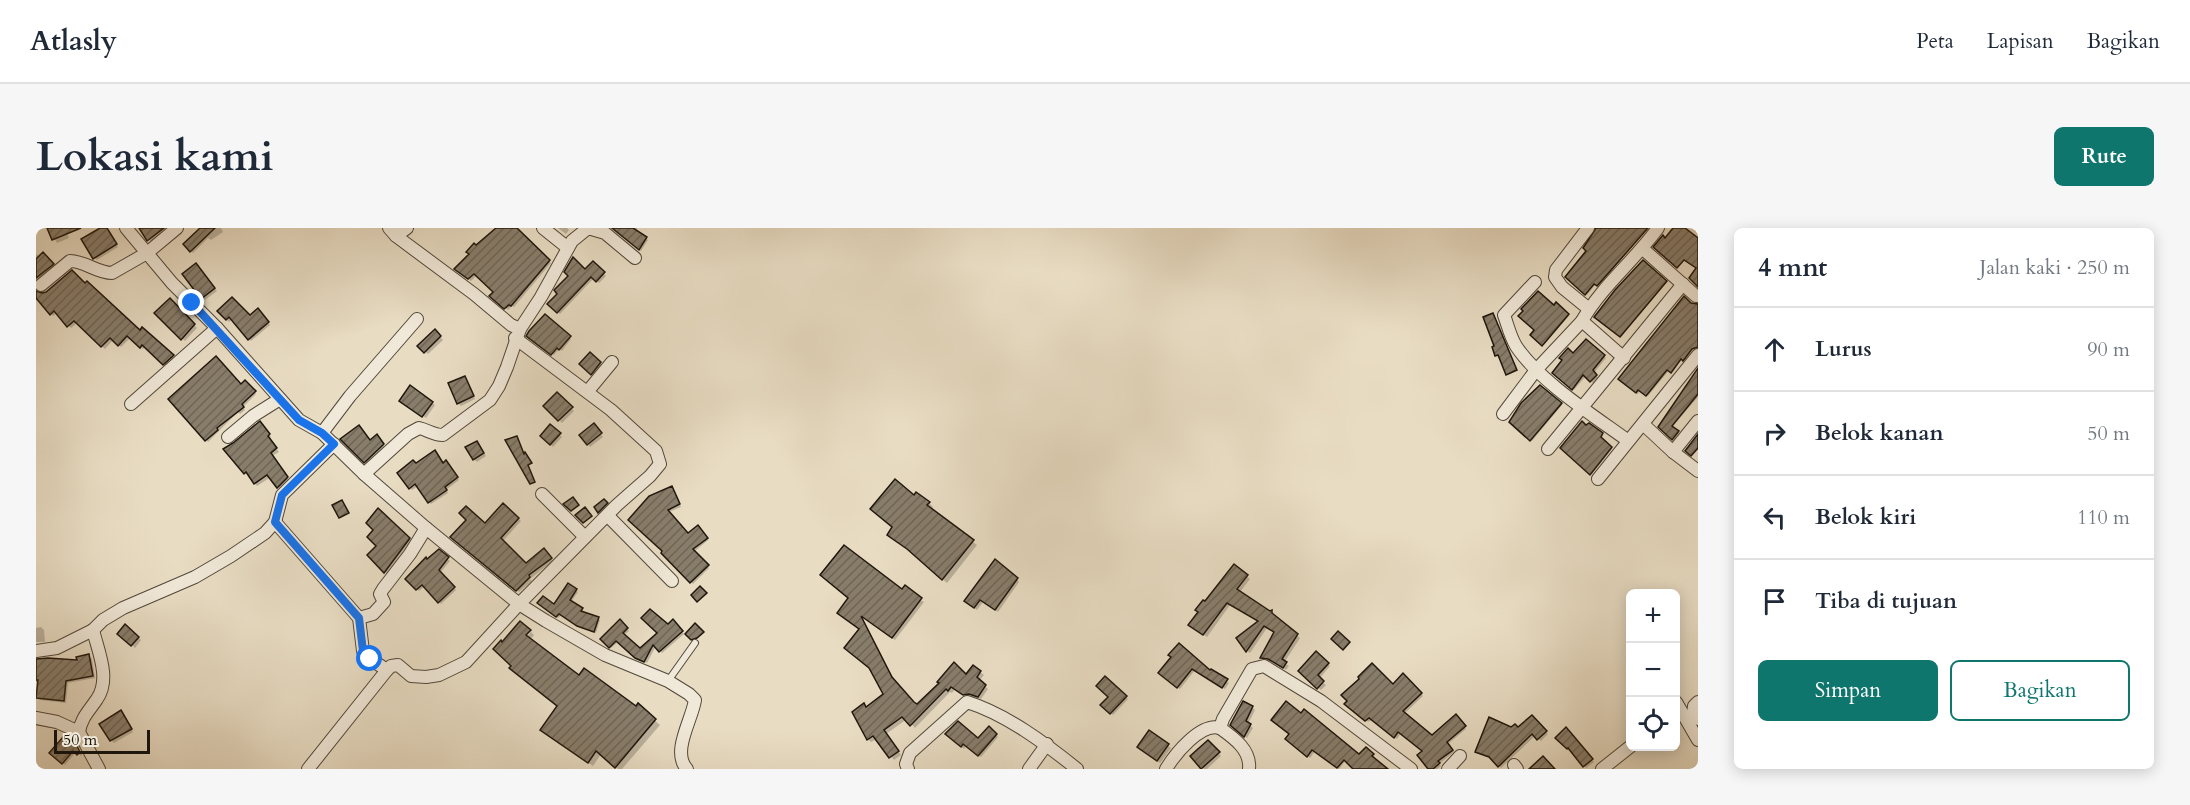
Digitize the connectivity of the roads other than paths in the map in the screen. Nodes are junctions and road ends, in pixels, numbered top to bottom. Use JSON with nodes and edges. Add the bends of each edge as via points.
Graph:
{"nodes":[{"id":1,"x":126,"y":228,"type":"edge"},
{"id":2,"x":177,"y":228,"type":"edge"},
{"id":3,"x":407,"y":228,"type":"edge"},
{"id":4,"x":543,"y":228,"type":"edge"},
{"id":5,"x":1588,"y":228,"type":"edge"},
{"id":6,"x":1658,"y":228,"type":"edge"},
{"id":7,"x":392,"y":232,"type":"edge"},
{"id":8,"x":568,"y":248,"type":"junction"},
{"id":9,"x":1643,"y":249,"type":"junction"},
{"id":10,"x":147,"y":253,"type":"junction"},
{"id":11,"x":635,"y":258,"type":"dead end"},
{"id":12,"x":1535,"y":282,"type":"dead end"},
{"id":13,"x":1683,"y":284,"type":"junction"},
{"id":14,"x":41,"y":285,"type":"dead end"},
{"id":15,"x":1696,"y":296,"type":"dead end"},
{"id":16,"x":1589,"y":309,"type":"junction"},
{"id":17,"x":417,"y":319,"type":"dead end"},
{"id":18,"x":1582,"y":321,"type":"junction"},
{"id":19,"x":217,"y":328,"type":"junction"},
{"id":20,"x":518,"y":334,"type":"junction"},
{"id":21,"x":1698,"y":355,"type":"edge"},
{"id":22,"x":1624,"y":358,"type":"junction"},
{"id":23,"x":612,"y":362,"type":"dead end"},
{"id":24,"x":1536,"y":370,"type":"junction"},
{"id":25,"x":1693,"y":372,"type":"edge"},
{"id":26,"x":588,"y":392,"type":"junction"},
{"id":27,"x":280,"y":399,"type":"junction"},
{"id":28,"x":131,"y":404,"type":"dead end"},
{"id":29,"x":1583,"y":407,"type":"junction"},
{"id":30,"x":1503,"y":414,"type":"dead end"},
{"id":31,"x":1698,"y":421,"type":"edge"},
{"id":32,"x":1643,"y":424,"type":"junction"},
{"id":33,"x":322,"y":433,"type":"junction"},
{"id":34,"x":228,"y":437,"type":"dead end"},
{"id":35,"x":1627,"y":441,"type":"junction"},
{"id":36,"x":334,"y":444,"type":"junction"},
{"id":37,"x":1548,"y":449,"type":"dead end"},
{"id":38,"x":1673,"y":452,"type":"junction"},
{"id":39,"x":1698,"y":471,"type":"edge"},
{"id":40,"x":364,"y":474,"type":"junction"},
{"id":41,"x":1598,"y":479,"type":"dead end"},
{"id":42,"x":542,"y":494,"type":"dead end"},
{"id":43,"x":608,"y":516,"type":"junction"},
{"id":44,"x":275,"y":522,"type":"junction"},
{"id":45,"x":426,"y":528,"type":"junction"},
{"id":46,"x":585,"y":537,"type":"junction"},
{"id":47,"x":672,"y":581,"type":"dead end"},
{"id":48,"x":519,"y":604,"type":"junction"},
{"id":49,"x":359,"y":618,"type":"junction"},
{"id":50,"x":93,"y":630,"type":"junction"},
{"id":51,"x":695,"y":644,"type":"dead end"},
{"id":52,"x":36,"y":651,"type":"edge"},
{"id":53,"x":387,"y":670,"type":"junction"},
{"id":54,"x":669,"y":681,"type":"junction"},
{"id":55,"x":1698,"y":702,"type":"edge"},
{"id":56,"x":1680,"y":709,"type":"edge"},
{"id":57,"x":36,"y":718,"type":"edge"},
{"id":58,"x":1698,"y":719,"type":"edge"},
{"id":59,"x":1220,"y":728,"type":"junction"},
{"id":60,"x":80,"y":732,"type":"junction"},
{"id":61,"x":1698,"y":740,"type":"edge"},
{"id":62,"x":1047,"y":744,"type":"junction"},
{"id":63,"x":1626,"y":751,"type":"edge"},
{"id":64,"x":1460,"y":756,"type":"dead end"},
{"id":65,"x":99,"y":769,"type":"edge"},
{"id":66,"x":308,"y":769,"type":"edge"},
{"id":67,"x":687,"y":769,"type":"edge"},
{"id":68,"x":908,"y":769,"type":"edge"},
{"id":69,"x":1029,"y":769,"type":"edge"},
{"id":70,"x":1077,"y":769,"type":"edge"},
{"id":71,"x":1166,"y":769,"type":"edge"},
{"id":72,"x":1249,"y":769,"type":"edge"},
{"id":73,"x":1411,"y":769,"type":"edge"},
{"id":74,"x":1448,"y":769,"type":"edge"},
{"id":75,"x":1602,"y":769,"type":"edge"}],
"edges":[{"from":1,"to":10,"type":"street"},
{"from":2,"to":10,"type":"street"},
{"from":3,"to":7,"type":"street"},
{"from":4,"to":8,"type":"street"},
{"from":5,"to":16,"type":"street","via":[[1556,270],[1555,277]]},
{"from":6,"to":9,"type":"street"},
{"from":7,"to":20,"type":"street","via":[[474,294]]},
{"from":8,"to":11,"type":"street","via":[[588,228],[605,233]]},
{"from":8,"to":20,"type":"street"},
{"from":9,"to":13,"type":"street"},
{"from":9,"to":16,"type":"street"},
{"from":10,"to":14,"type":"street","via":[[112,273],[70,261]]},
{"from":10,"to":19,"type":"street"},
{"from":12,"to":24,"type":"street","via":[[1504,315],[1517,347]]},
{"from":13,"to":15,"type":"street"},
{"from":13,"to":22,"type":"street"},
{"from":16,"to":18,"type":"street"},
{"from":17,"to":33,"type":"street"},
{"from":18,"to":22,"type":"street"},
{"from":18,"to":24,"type":"street"},
{"from":19,"to":27,"type":"street"},
{"from":19,"to":28,"type":"street"},
{"from":20,"to":26,"type":"street"},
{"from":20,"to":40,"type":"street","via":[[490,400],[443,435],[419,428]]},
{"from":21,"to":25,"type":"street"},
{"from":22,"to":29,"type":"street"},
{"from":23,"to":26,"type":"street"},
{"from":24,"to":29,"type":"street"},
{"from":24,"to":30,"type":"street"},
{"from":25,"to":32,"type":"street"},
{"from":26,"to":43,"type":"street","via":[[656,451],[660,464]]},
{"from":27,"to":33,"type":"street","via":[[299,420]]},
{"from":27,"to":34,"type":"street"},
{"from":29,"to":35,"type":"street"},
{"from":29,"to":37,"type":"street"},
{"from":31,"to":38,"type":"street"},
{"from":32,"to":35,"type":"street"},
{"from":32,"to":38,"type":"street"},
{"from":33,"to":36,"type":"street"},
{"from":35,"to":41,"type":"street"},
{"from":36,"to":40,"type":"street"},
{"from":36,"to":44,"type":"street","via":[[282,495]]},
{"from":38,"to":39,"type":"street"},
{"from":40,"to":45,"type":"street"},
{"from":42,"to":46,"type":"street"},
{"from":43,"to":46,"type":"street"},
{"from":43,"to":47,"type":"street"},
{"from":44,"to":49,"type":"street"},
{"from":44,"to":50,"type":"street","via":[[231,556],[195,577],[123,608]]},
{"from":45,"to":48,"type":"street"},
{"from":45,"to":49,"type":"street","via":[[380,594],[384,602],[373,614]]},
{"from":46,"to":48,"type":"street"},
{"from":48,"to":53,"type":"street","via":[[466,662],[426,677],[411,676],[398,665]]},
{"from":48,"to":54,"type":"street","via":[[605,655]]},
{"from":49,"to":53,"type":"street","via":[[363,651]]},
{"from":50,"to":52,"type":"street","via":[[57,648]]},
{"from":50,"to":60,"type":"street","via":[[104,682]]},
{"from":51,"to":54,"type":"lane"},
{"from":53,"to":66,"type":"street"},
{"from":54,"to":67,"type":"street","via":[[696,700],[680,752]]},
{"from":55,"to":58,"type":"street","via":[[1693,713]]},
{"from":56,"to":61,"type":"street"},
{"from":57,"to":60,"type":"street"},
{"from":59,"to":71,"type":"street","via":[[1215,726],[1192,738]]},
{"from":59,"to":72,"type":"street","via":[[1247,754]]},
{"from":59,"to":73,"type":"street","via":[[1252,669],[1264,666],[1321,701]]},
{"from":60,"to":65,"type":"street"},
{"from":62,"to":68,"type":"street","via":[[967,702],[910,753]]},
{"from":62,"to":69,"type":"street"},
{"from":62,"to":70,"type":"street"},
{"from":63,"to":75,"type":"street"},
{"from":64,"to":74,"type":"street"}]}
